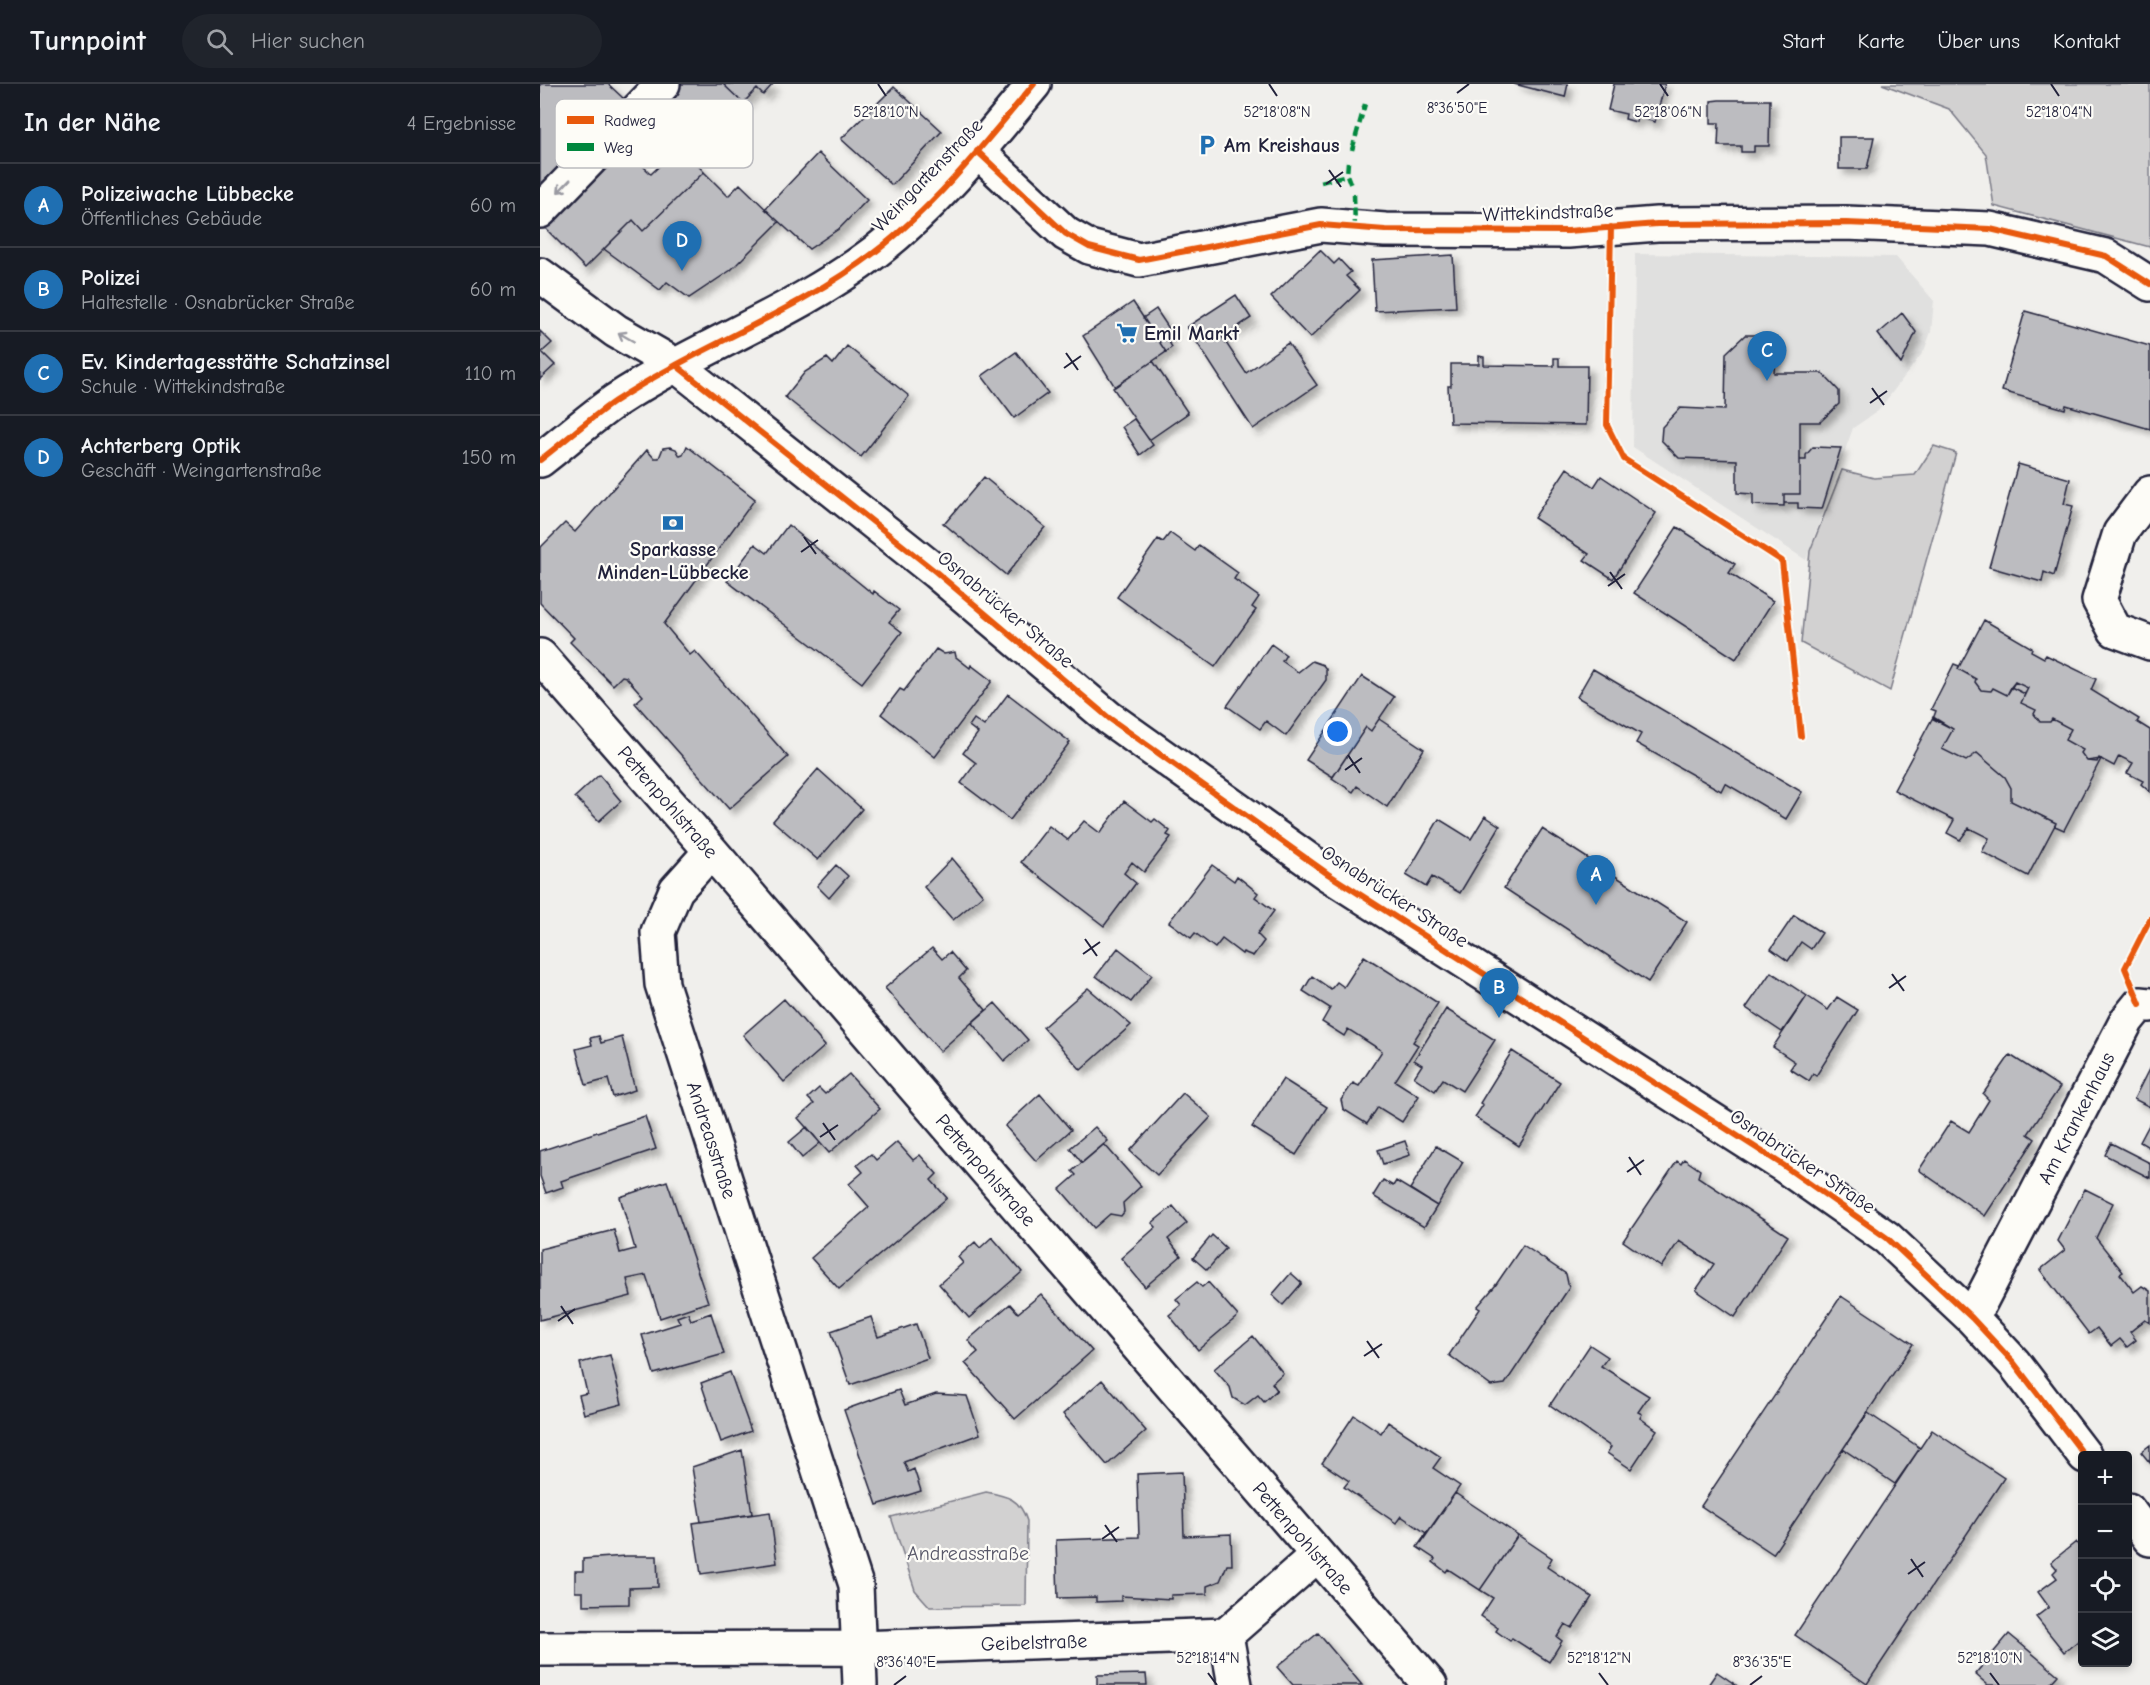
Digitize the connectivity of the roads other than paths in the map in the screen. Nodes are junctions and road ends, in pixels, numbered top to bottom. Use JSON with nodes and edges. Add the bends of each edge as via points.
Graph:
{"nodes":[{"id":1,"x":663,"y":84,"type":"edge"},
{"id":2,"x":1034,"y":84,"type":"edge"},
{"id":3,"x":648,"y":99,"type":"edge"},
{"id":4,"x":977,"y":151,"type":"junction"},
{"id":5,"x":582,"y":168,"type":"edge"},
{"id":6,"x":540,"y":211,"type":"edge"},
{"id":7,"x":540,"y":275,"type":"edge"},
{"id":8,"x":2150,"y":284,"type":"edge"},
{"id":9,"x":677,"y":366,"type":"junction"},
{"id":10,"x":540,"y":460,"type":"edge"},
{"id":11,"x":2150,"y":493,"type":"edge"},
{"id":12,"x":2150,"y":643,"type":"edge"},
{"id":13,"x":540,"y":656,"type":"edge"},
{"id":14,"x":711,"y":851,"type":"junction"},
{"id":15,"x":2145,"y":1004,"type":"edge"},
{"id":16,"x":1972,"y":1318,"type":"junction"},
{"id":17,"x":2082,"y":1451,"type":"edge"},
{"id":18,"x":2132,"y":1516,"type":"edge"},
{"id":19,"x":2150,"y":1539,"type":"edge"},
{"id":20,"x":1317,"y":1555,"type":"junction"},
{"id":21,"x":1226,"y":1635,"type":"junction"},
{"id":22,"x":858,"y":1648,"type":"junction"},
{"id":23,"x":540,"y":1649,"type":"edge"},
{"id":24,"x":860,"y":1685,"type":"edge"},
{"id":25,"x":1234,"y":1685,"type":"edge"},
{"id":26,"x":1430,"y":1685,"type":"edge"}],
"edges":[{"from":1,"to":3,"type":"street","one_way":true},
{"from":2,"to":4,"type":"street","name":"Weingartenstraße"},
{"from":4,"to":8,"type":"street","name":"Wittekindstraße","via":[[1066,234],[1089,247],[1139,260],[1321,225],[1385,230],[1568,231],[1657,224],[1846,223],[1990,229],[2106,256]]},
{"from":4,"to":9,"type":"street","name":"Weingartenstraße","via":[[918,214],[875,252],[805,299]]},
{"from":5,"to":6,"type":"street","one_way":true},
{"from":9,"to":7,"type":"street","name":"Osnabrücker Straße","one_way":true,"via":[[616,332]]},
{"from":9,"to":10,"type":"street","name":"Weingartenstraße","via":[[615,402]]},
{"from":9,"to":16,"type":"street","name":"Osnabrücker Straße","via":[[936,572],[1109,718],[1328,874],[1710,1118],[1887,1238]]},
{"from":11,"to":12,"type":"street","via":[[2120,533],[2099,600],[2115,630]]},
{"from":13,"to":14,"type":"street","name":"Pettenpohlstraße"},
{"from":14,"to":20,"type":"street","name":"Pettenpohlstraße"},
{"from":14,"to":22,"type":"street","name":"Andreasstraße","via":[[676,890],[658,932],[662,984],[856,1585]]},
{"from":15,"to":16,"type":"street","name":"Am Krankenhaus","via":[[2127,1020]]},
{"from":16,"to":17,"type":"street","name":"Osnabrücker Straße","via":[[2014,1363]]},
{"from":18,"to":19,"type":"street"},
{"from":20,"to":21,"type":"street"},
{"from":20,"to":26,"type":"street","name":"Pettenpohlstraße"},
{"from":21,"to":22,"type":"street","name":"Geibelstraße"},
{"from":21,"to":25,"type":"street"},
{"from":22,"to":23,"type":"street","name":"Geibelstraße"},
{"from":22,"to":24,"type":"street","name":"Andreasstraße"}]}
